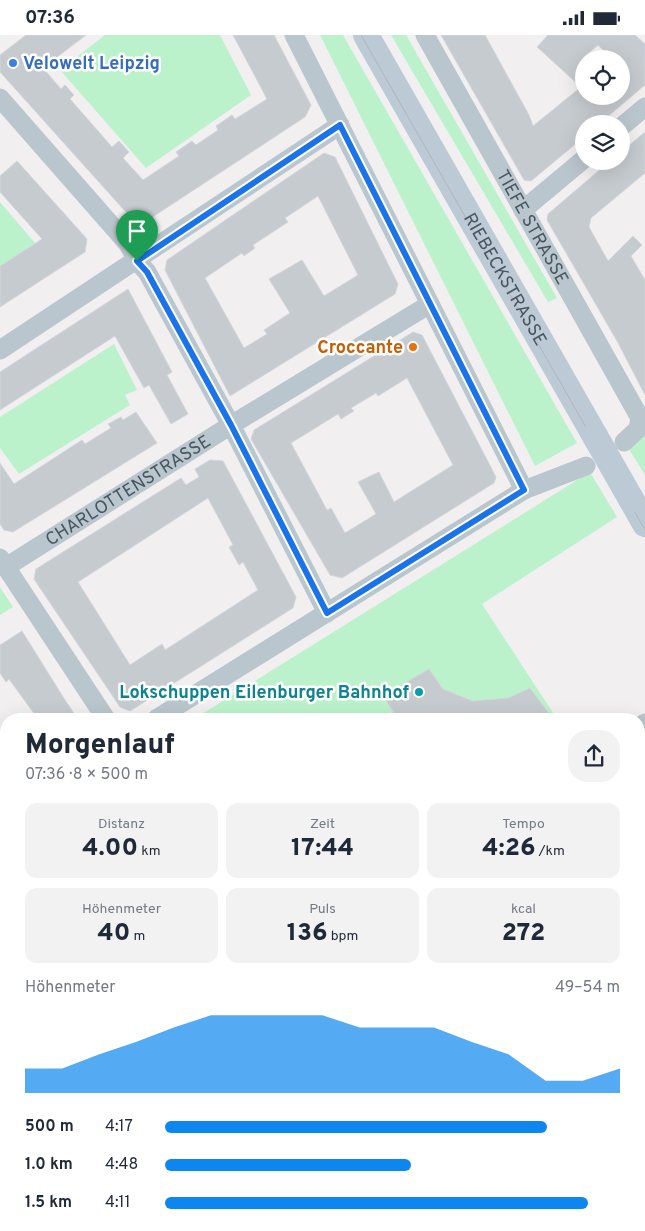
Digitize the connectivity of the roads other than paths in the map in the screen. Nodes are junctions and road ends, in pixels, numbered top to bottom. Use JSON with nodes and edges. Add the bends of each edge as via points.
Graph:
{"nodes":[{"id":1,"x":294,"y":35,"type":"edge"},
{"id":2,"x":366,"y":35,"type":"edge"},
{"id":3,"x":425,"y":35,"type":"edge"},
{"id":4,"x":0,"y":98,"type":"edge"},
{"id":5,"x":645,"y":107,"type":"edge"},
{"id":6,"x":630,"y":120,"type":"edge"},
{"id":7,"x":340,"y":125,"type":"junction"},
{"id":8,"x":575,"y":166,"type":"edge"},
{"id":9,"x":523,"y":209,"type":"junction"},
{"id":10,"x":137,"y":261,"type":"junction"},
{"id":11,"x":430,"y":304,"type":"junction"},
{"id":12,"x":0,"y":350,"type":"edge"},
{"id":13,"x":231,"y":425,"type":"junction"},
{"id":14,"x":624,"y":442,"type":"dead end"},
{"id":15,"x":586,"y":466,"type":"dead end"},
{"id":16,"x":524,"y":490,"type":"junction"},
{"id":17,"x":645,"y":524,"type":"edge"},
{"id":18,"x":3,"y":563,"type":"edge"},
{"id":19,"x":327,"y":613,"type":"junction"},
{"id":20,"x":102,"y":713,"type":"edge"},
{"id":21,"x":166,"y":713,"type":"edge"}],
"edges":[{"from":1,"to":7,"type":"street"},
{"from":2,"to":17,"type":"main road","name":"RIEBECKSTRASSE","bridge":true},
{"from":3,"to":9,"type":"street","name":"TIEFE STRASSE"},
{"from":4,"to":10,"type":"street","via":[[128,244]]},
{"from":5,"to":6,"type":"street"},
{"from":7,"to":10,"type":"street"},
{"from":7,"to":11,"type":"street"},
{"from":8,"to":9,"type":"street"},
{"from":9,"to":14,"type":"street","name":"TIEFE STRASSE","via":[[640,418],[638,429]]},
{"from":10,"to":12,"type":"street"},
{"from":10,"to":13,"type":"street","via":[[147,272]]},
{"from":11,"to":13,"type":"street","name":"CHARLOTTENSTRASSE"},
{"from":11,"to":16,"type":"street"},
{"from":13,"to":18,"type":"street","name":"CHARLOTTENSTRASSE"},
{"from":13,"to":19,"type":"street"},
{"from":15,"to":16,"type":"street"},
{"from":16,"to":19,"type":"street"},
{"from":18,"to":20,"type":"street"},
{"from":19,"to":21,"type":"street"}]}
